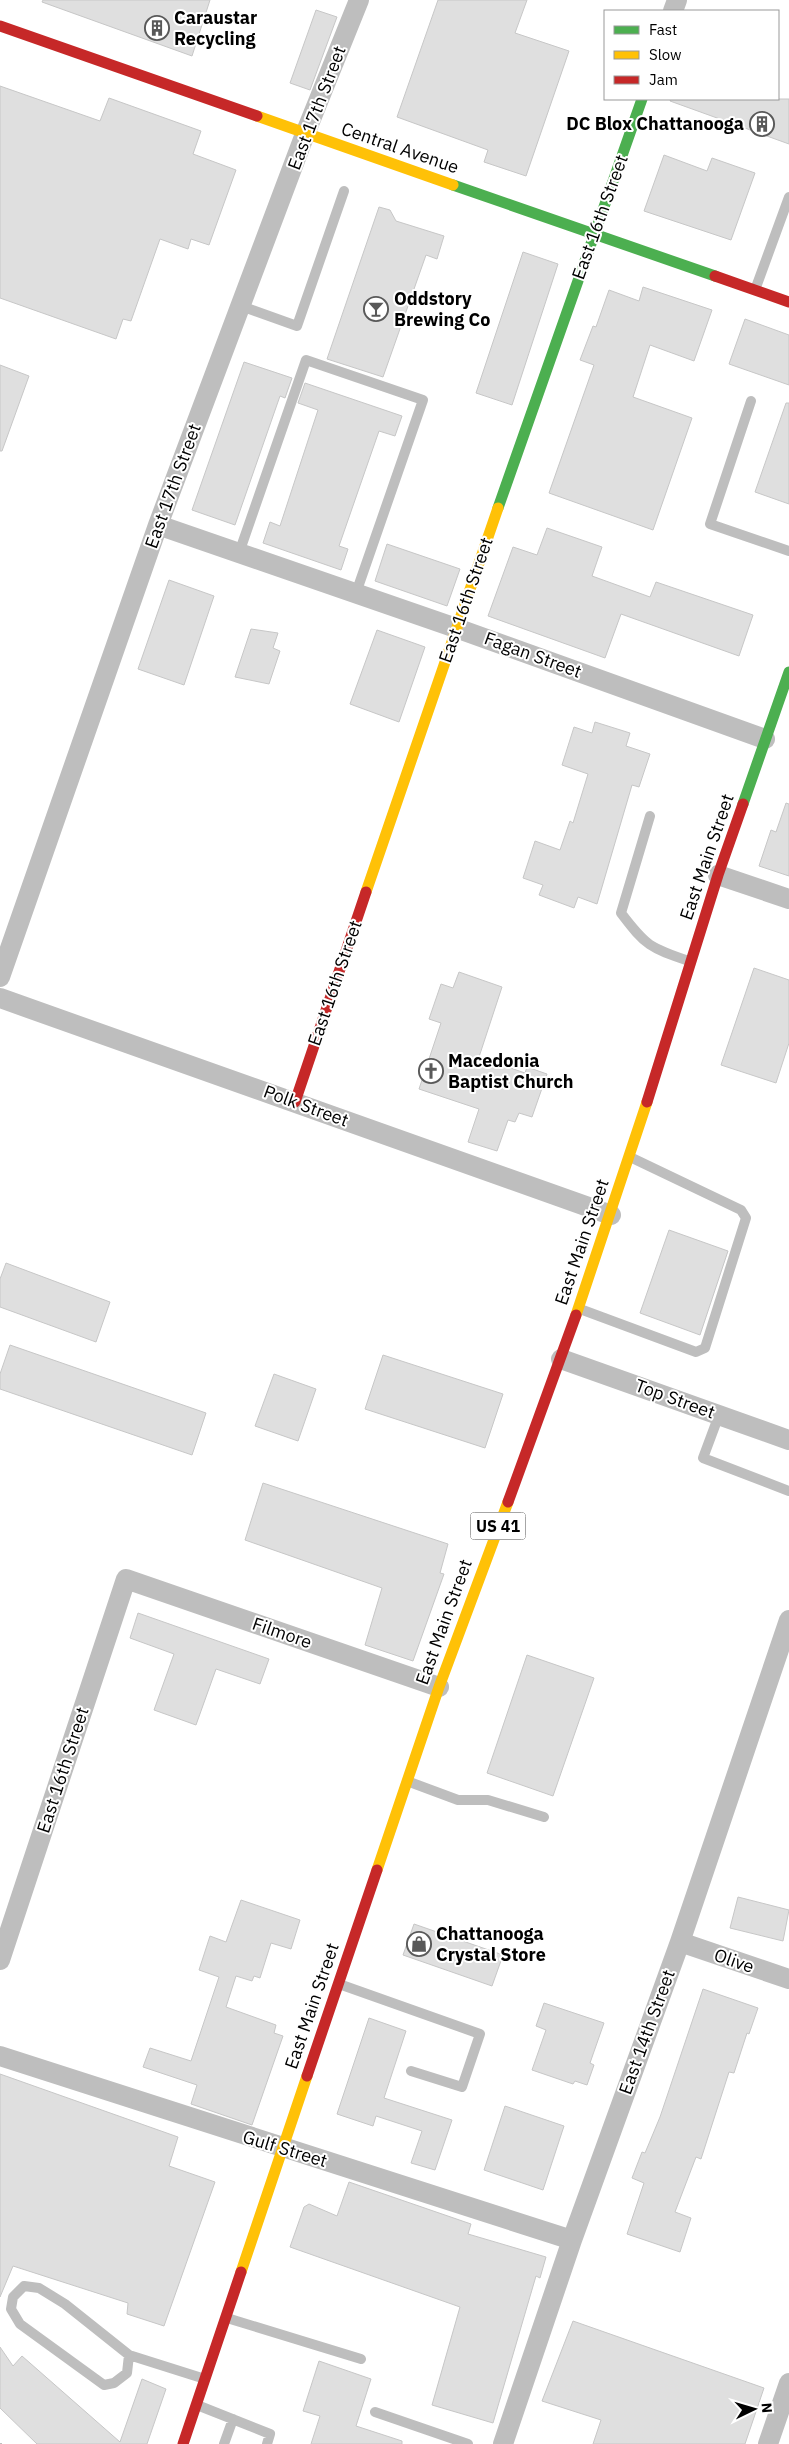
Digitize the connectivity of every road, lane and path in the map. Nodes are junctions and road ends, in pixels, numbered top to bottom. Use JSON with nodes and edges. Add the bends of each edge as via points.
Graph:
{"nodes":[{"id":1,"x":359,"y":0,"type":"edge"},
{"id":2,"x":0,"y":26,"type":"edge"},
{"id":3,"x":642,"y":100,"type":"edge"},
{"id":4,"x":305,"y":134,"type":"junction"},
{"id":5,"x":344,"y":191,"type":"dead end"},
{"id":6,"x":789,"y":197,"type":"edge"},
{"id":7,"x":594,"y":234,"type":"junction"},
{"id":8,"x":754,"y":291,"type":"junction"},
{"id":9,"x":789,"y":302,"type":"edge"},
{"id":10,"x":241,"y":306,"type":"junction"},
{"id":11,"x":751,"y":401,"type":"dead end"},
{"id":12,"x":158,"y":525,"type":"junction"},
{"id":13,"x":789,"y":551,"type":"edge"},
{"id":14,"x":239,"y":553,"type":"junction"},
{"id":15,"x":356,"y":593,"type":"junction"},
{"id":16,"x":456,"y":628,"type":"junction"},
{"id":17,"x":789,"y":672,"type":"edge"},
{"id":18,"x":765,"y":739,"type":"junction"},
{"id":19,"x":650,"y":816,"type":"dead end"},
{"id":20,"x":718,"y":875,"type":"junction"},
{"id":21,"x":789,"y":899,"type":"edge"},
{"id":22,"x":690,"y":961,"type":"junction"},
{"id":23,"x":0,"y":977,"type":"edge"},
{"id":24,"x":0,"y":998,"type":"edge"},
{"id":25,"x":295,"y":1102,"type":"junction"},
{"id":26,"x":629,"y":1156,"type":"junction"},
{"id":27,"x":611,"y":1214,"type":"junction"},
{"id":28,"x":578,"y":1308,"type":"junction"},
{"id":29,"x":561,"y":1359,"type":"junction"},
{"id":30,"x":718,"y":1415,"type":"junction"},
{"id":31,"x":789,"y":1440,"type":"edge"},
{"id":32,"x":789,"y":1491,"type":"edge"},
{"id":33,"x":126,"y":1579,"type":"joint"},
{"id":34,"x":789,"y":1620,"type":"edge"},
{"id":35,"x":439,"y":1687,"type":"junction"},
{"id":36,"x":406,"y":1781,"type":"junction"},
{"id":37,"x":544,"y":1817,"type":"dead end"},
{"id":38,"x":680,"y":1942,"type":"junction"},
{"id":39,"x":0,"y":1960,"type":"edge"},
{"id":40,"x":789,"y":1979,"type":"edge"},
{"id":41,"x":338,"y":1984,"type":"junction"},
{"id":42,"x":0,"y":2056,"type":"edge"},
{"id":43,"x":411,"y":2072,"type":"dead end"},
{"id":44,"x":282,"y":2149,"type":"junction"},
{"id":45,"x":572,"y":2240,"type":"junction"},
{"id":46,"x":226,"y":2318,"type":"junction"},
{"id":47,"x":129,"y":2355,"type":"junction"},
{"id":48,"x":361,"y":2359,"type":"dead end"},
{"id":49,"x":205,"y":2380,"type":"junction"},
{"id":50,"x":789,"y":2384,"type":"edge"},
{"id":51,"x":196,"y":2405,"type":"junction"},
{"id":52,"x":376,"y":2412,"type":"dead end"},
{"id":53,"x":233,"y":2419,"type":"junction"},
{"id":54,"x":183,"y":2444,"type":"edge"},
{"id":55,"x":224,"y":2444,"type":"edge"},
{"id":56,"x":267,"y":2444,"type":"edge"},
{"id":57,"x":468,"y":2444,"type":"edge"},
{"id":58,"x":503,"y":2444,"type":"edge"},
{"id":59,"x":768,"y":2444,"type":"edge"}],
"edges":[{"from":1,"to":4,"type":"street","name":"East 17th Street"},
{"from":2,"to":4,"type":"main road","name":"Central Avenue"},
{"from":3,"to":7,"type":"main road","name":"East 16th Street"},
{"from":4,"to":7,"type":"main road","name":"Central Avenue"},
{"from":4,"to":10,"type":"street","name":"East 17th Street"},
{"from":5,"to":10,"type":"lane","via":[[297,326]]},
{"from":6,"to":8,"type":"lane"},
{"from":7,"to":8,"type":"main road","name":"Central Avenue"},
{"from":7,"to":16,"type":"main road","name":"East 16th Street"},
{"from":8,"to":9,"type":"main road","name":"Central Avenue"},
{"from":10,"to":12,"type":"street","name":"East 17th Street"},
{"from":11,"to":13,"type":"lane","via":[[710,524]]},
{"from":12,"to":14,"type":"street","name":"Fagan Street"},
{"from":12,"to":23,"type":"street","name":"East 17th Street"},
{"from":14,"to":15,"type":"street","name":"Fagan Street"},
{"from":14,"to":15,"type":"lane","via":[[306,360],[315,363],[423,400]]},
{"from":15,"to":16,"type":"street","name":"Fagan Street"},
{"from":16,"to":18,"type":"street","name":"Fagan Street"},
{"from":16,"to":25,"type":"main road","name":"East 16th Street"},
{"from":17,"to":18,"type":"main road","name":"East Main Street","number":"US 41"},
{"from":18,"to":20,"type":"main road","name":"East Main Street","number":"US 41"},
{"from":19,"to":22,"type":"lane","via":[[621,913],[638,936],[654,949]]},
{"from":20,"to":21,"type":"street"},
{"from":20,"to":22,"type":"main road","name":"East Main Street","number":"US 41"},
{"from":22,"to":26,"type":"main road","name":"East Main Street","number":"US 41"},
{"from":24,"to":25,"type":"street","name":"Polk Street"},
{"from":25,"to":27,"type":"street","name":"Polk Street"},
{"from":26,"to":27,"type":"main road","name":"East Main Street","number":"US 41"},
{"from":26,"to":28,"type":"lane","via":[[741,1210],[746,1218],[705,1348],[696,1352]]},
{"from":27,"to":28,"type":"main road","name":"East Main Street","number":"US 41"},
{"from":28,"to":29,"type":"main road","name":"East Main Street","number":"US 41"},
{"from":29,"to":30,"type":"street","name":"Top Street"},
{"from":29,"to":35,"type":"main road","name":"East Main Street","number":"US 41"},
{"from":30,"to":31,"type":"street","name":"Top Street"},
{"from":30,"to":32,"type":"lane","via":[[703,1458]]},
{"from":33,"to":35,"type":"street","name":"Filmore"},
{"from":33,"to":39,"type":"street","name":"East 16th Street"},
{"from":34,"to":38,"type":"street","name":"East 14th Street"},
{"from":35,"to":36,"type":"main road","name":"East Main Street","number":"US 41"},
{"from":36,"to":37,"type":"lane","via":[[458,1800],[488,1800]]},
{"from":36,"to":41,"type":"main road","name":"East Main Street","number":"US 41"},
{"from":38,"to":40,"type":"street","name":"Olive"},
{"from":38,"to":45,"type":"street","name":"East 14th Street"},
{"from":41,"to":43,"type":"lane","via":[[480,2034],[462,2087]]},
{"from":41,"to":44,"type":"main road","name":"East Main Street","number":"US 41"},
{"from":42,"to":44,"type":"street","name":"Gulf Street"},
{"from":44,"to":45,"type":"street","name":"Gulf Street"},
{"from":44,"to":46,"type":"main road","name":"East Main Street","number":"US 41"},
{"from":45,"to":58,"type":"street","name":"East 14th Street"},
{"from":46,"to":48,"type":"lane"},
{"from":46,"to":49,"type":"main road","name":"East Main Street","number":"US 41"},
{"from":47,"to":47,"type":"lane","via":[[65,2304],[39,2288],[24,2286],[13,2297],[11,2309],[20,2324],[104,2385],[114,2383],[127,2373]]},
{"from":47,"to":49,"type":"lane"},
{"from":49,"to":51,"type":"main road","name":"East Main Street","number":"US 41"},
{"from":50,"to":59,"type":"street"},
{"from":51,"to":53,"type":"lane"},
{"from":51,"to":54,"type":"main road","name":"East Main Street","number":"US 41"},
{"from":52,"to":57,"type":"lane"},
{"from":53,"to":55,"type":"lane"},
{"from":53,"to":56,"type":"lane","via":[[270,2434]]}]}
